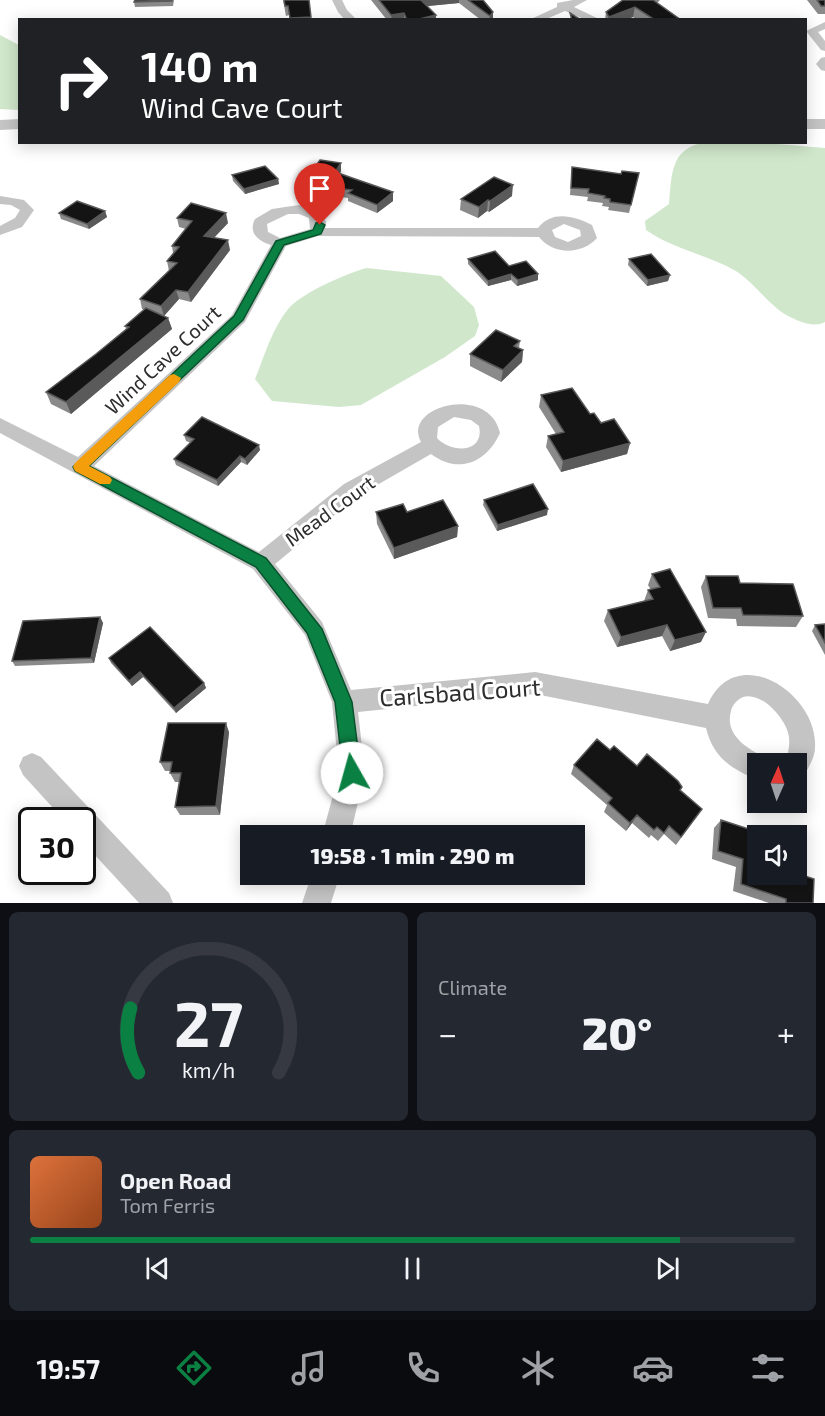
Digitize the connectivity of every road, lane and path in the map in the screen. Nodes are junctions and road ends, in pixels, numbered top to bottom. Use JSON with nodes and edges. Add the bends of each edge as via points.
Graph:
{"nodes":[{"id":1,"x":337,"y":0,"type":"edge"},
{"id":2,"x":547,"y":0,"type":"edge"},
{"id":3,"x":582,"y":0,"type":"edge"},
{"id":4,"x":567,"y":7,"type":"junction"},
{"id":5,"x":350,"y":18,"type":"edge"},
{"id":6,"x":539,"y":18,"type":"edge"},
{"id":7,"x":592,"y":18,"type":"edge"},
{"id":8,"x":825,"y":25,"type":"edge"},
{"id":9,"x":825,"y":48,"type":"edge"},
{"id":10,"x":825,"y":60,"type":"edge"},
{"id":11,"x":825,"y":68,"type":"edge"},
{"id":12,"x":18,"y":124,"type":"edge"},
{"id":13,"x":807,"y":124,"type":"edge"},
{"id":14,"x":825,"y":124,"type":"edge"},
{"id":15,"x":0,"y":125,"type":"edge"},
{"id":16,"x":0,"y":200,"type":"edge"},
{"id":17,"x":0,"y":231,"type":"edge"},
{"id":18,"x":317,"y":232,"type":"junction"},
{"id":19,"x":543,"y":233,"type":"dead end"},
{"id":20,"x":280,"y":243,"type":"junction"},
{"id":21,"x":0,"y":425,"type":"edge"},
{"id":22,"x":432,"y":445,"type":"dead end"},
{"id":23,"x":80,"y":467,"type":"junction"},
{"id":24,"x":261,"y":563,"type":"junction"},
{"id":25,"x":344,"y":702,"type":"junction"},
{"id":26,"x":716,"y":718,"type":"junction"},
{"id":27,"x":807,"y":753,"type":"edge"},
{"id":28,"x":747,"y":764,"type":"edge"},
{"id":29,"x":32,"y":766,"type":"dead end"},
{"id":30,"x":339,"y":825,"type":"edge"},
{"id":31,"x":323,"y":885,"type":"edge"},
{"id":32,"x":159,"y":903,"type":"edge"},
{"id":33,"x":316,"y":903,"type":"edge"}],
"edges":[{"from":1,"to":5,"type":"street"},
{"from":2,"to":4,"type":"street"},
{"from":3,"to":4,"type":"street"},
{"from":4,"to":6,"type":"street"},
{"from":4,"to":7,"type":"street"},
{"from":8,"to":9,"type":"street","via":[[811,31]]},
{"from":10,"to":11,"type":"street"},
{"from":12,"to":15,"type":"street"},
{"from":13,"to":14,"type":"street"},
{"from":16,"to":17,"type":"street","via":[[16,201],[27,210],[19,223]]},
{"from":18,"to":19,"type":"street"},
{"from":18,"to":20,"type":"street"},
{"from":18,"to":20,"type":"street","via":[[318,218],[311,213],[276,211],[260,222],[258,229],[261,236]]},
{"from":20,"to":23,"type":"street","name":"Wind Cave Court","via":[[239,318]]},
{"from":21,"to":23,"type":"street"},
{"from":22,"to":24,"type":"street","name":"Mead Court","via":[[351,490]]},
{"from":23,"to":24,"type":"street"},
{"from":24,"to":25,"type":"street","via":[[314,629]]},
{"from":25,"to":26,"type":"street","name":"Carlsbad Court","via":[[536,683]]},
{"from":25,"to":30,"type":"street","via":[[352,773]]},
{"from":26,"to":27,"type":"street","via":[[720,703],[729,692],[743,686],[777,693],[793,704],[804,719],[810,736]]},
{"from":26,"to":28,"type":"street","via":[[720,735]]},
{"from":29,"to":32,"type":"street"},
{"from":31,"to":33,"type":"street"}]}
